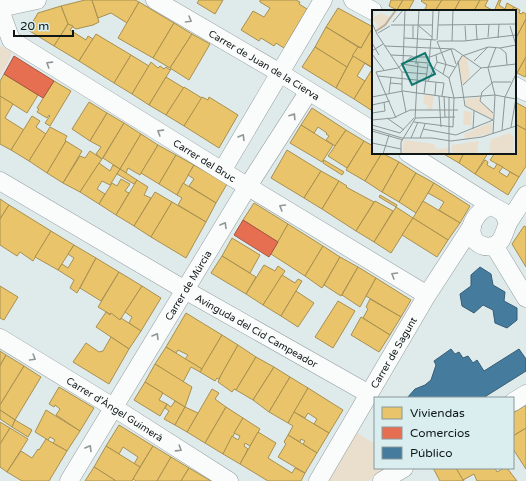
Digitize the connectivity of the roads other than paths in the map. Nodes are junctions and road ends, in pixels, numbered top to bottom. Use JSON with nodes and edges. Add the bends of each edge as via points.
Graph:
{"nodes":[{"id":1,"x":155,"y":0,"type":"edge"},
{"id":2,"x":323,"y":0,"type":"edge"},
{"id":3,"x":353,"y":0,"type":"edge"},
{"id":4,"x":28,"y":1,"type":"edge"},
{"id":5,"x":0,"y":9,"type":"edge"},
{"id":6,"x":372,"y":10,"type":"edge"},
{"id":7,"x":280,"y":73,"type":"junction"},
{"id":8,"x":516,"y":87,"type":"edge"},
{"id":9,"x":309,"y":91,"type":"junction"},
{"id":10,"x":526,"y":92,"type":"edge"},
{"id":11,"x":372,"y":130,"type":"edge"},
{"id":12,"x":410,"y":154,"type":"edge"},
{"id":13,"x":222,"y":171,"type":"junction"},
{"id":14,"x":0,"y":181,"type":"edge"},
{"id":15,"x":248,"y":186,"type":"junction"},
{"id":16,"x":526,"y":195,"type":"edge"},
{"id":17,"x":492,"y":206,"type":"junction"},
{"id":18,"x":508,"y":223,"type":"junction"},
{"id":19,"x":472,"y":226,"type":"junction"},
{"id":20,"x":495,"y":247,"type":"junction"},
{"id":21,"x":185,"y":290,"type":"junction"},
{"id":22,"x":427,"y":295,"type":"junction"},
{"id":23,"x":526,"y":298,"type":"edge"},
{"id":24,"x":0,"y":338,"type":"edge"},
{"id":25,"x":369,"y":394,"type":"junction"},
{"id":26,"x":526,"y":394,"type":"edge"},
{"id":27,"x":514,"y":401,"type":"edge"},
{"id":28,"x":113,"y":407,"type":"junction"},
{"id":29,"x":402,"y":469,"type":"edge"},
{"id":30,"x":69,"y":481,"type":"edge"},
{"id":31,"x":229,"y":481,"type":"edge"},
{"id":32,"x":318,"y":481,"type":"edge"},
{"id":33,"x":382,"y":481,"type":"edge"}],
"edges":[{"from":1,"to":7,"type":"street","name":"Carrer de Juan de la Cierva","one_way":true},
{"from":2,"to":7,"type":"street"},
{"from":3,"to":6,"type":"street"},
{"from":4,"to":5,"type":"street"},
{"from":13,"to":5,"type":"street","name":"Carrer del Bruc","one_way":true,"via":[[11,40]]},
{"from":7,"to":9,"type":"street","name":"Carrer de Juan de la Cierva"},
{"from":13,"to":7,"type":"street","one_way":true},
{"from":8,"to":10,"type":"street"},
{"from":9,"to":11,"type":"street","name":"Carrer de Juan de la Cierva"},
{"from":15,"to":9,"type":"street","name":"Carrer de Múrcia","one_way":true},
{"from":12,"to":17,"type":"street"},
{"from":13,"to":15,"type":"street","name":"Carrer del Bruc"},
{"from":14,"to":21,"type":"street","name":"Avinguda del Cid Campeador"},
{"from":21,"to":15,"type":"street","name":"Carrer de Múrcia","one_way":true},
{"from":22,"to":15,"type":"street","name":"Carrer del Bruc","one_way":true},
{"from":16,"to":18,"type":"street"},
{"from":17,"to":18,"type":"street","via":[[503,212]]},
{"from":17,"to":19,"type":"street","via":[[479,213]]},
{"from":18,"to":20,"type":"street","via":[[501,241]]},
{"from":19,"to":20,"type":"street","via":[[472,234],[480,244],[488,248]]},
{"from":19,"to":22,"type":"street","name":"Carrer de Sagunt"},
{"from":20,"to":23,"type":"street"},
{"from":21,"to":25,"type":"street","name":"Avinguda del Cid Campeador"},
{"from":28,"to":21,"type":"street","name":"Carrer de Múrcia","one_way":true},
{"from":22,"to":25,"type":"street","name":"Carrer de Sagunt"},
{"from":24,"to":28,"type":"street","name":"Carrer d'Àngel Guimerà","one_way":true},
{"from":25,"to":32,"type":"street","name":"Carrer de Sagunt"},
{"from":26,"to":27,"type":"street"},
{"from":30,"to":28,"type":"street","name":"Carrer de Múrcia","one_way":true},
{"from":28,"to":31,"type":"street","name":"Carrer d'Àngel Guimerà","one_way":true},
{"from":29,"to":33,"type":"street"}]}
